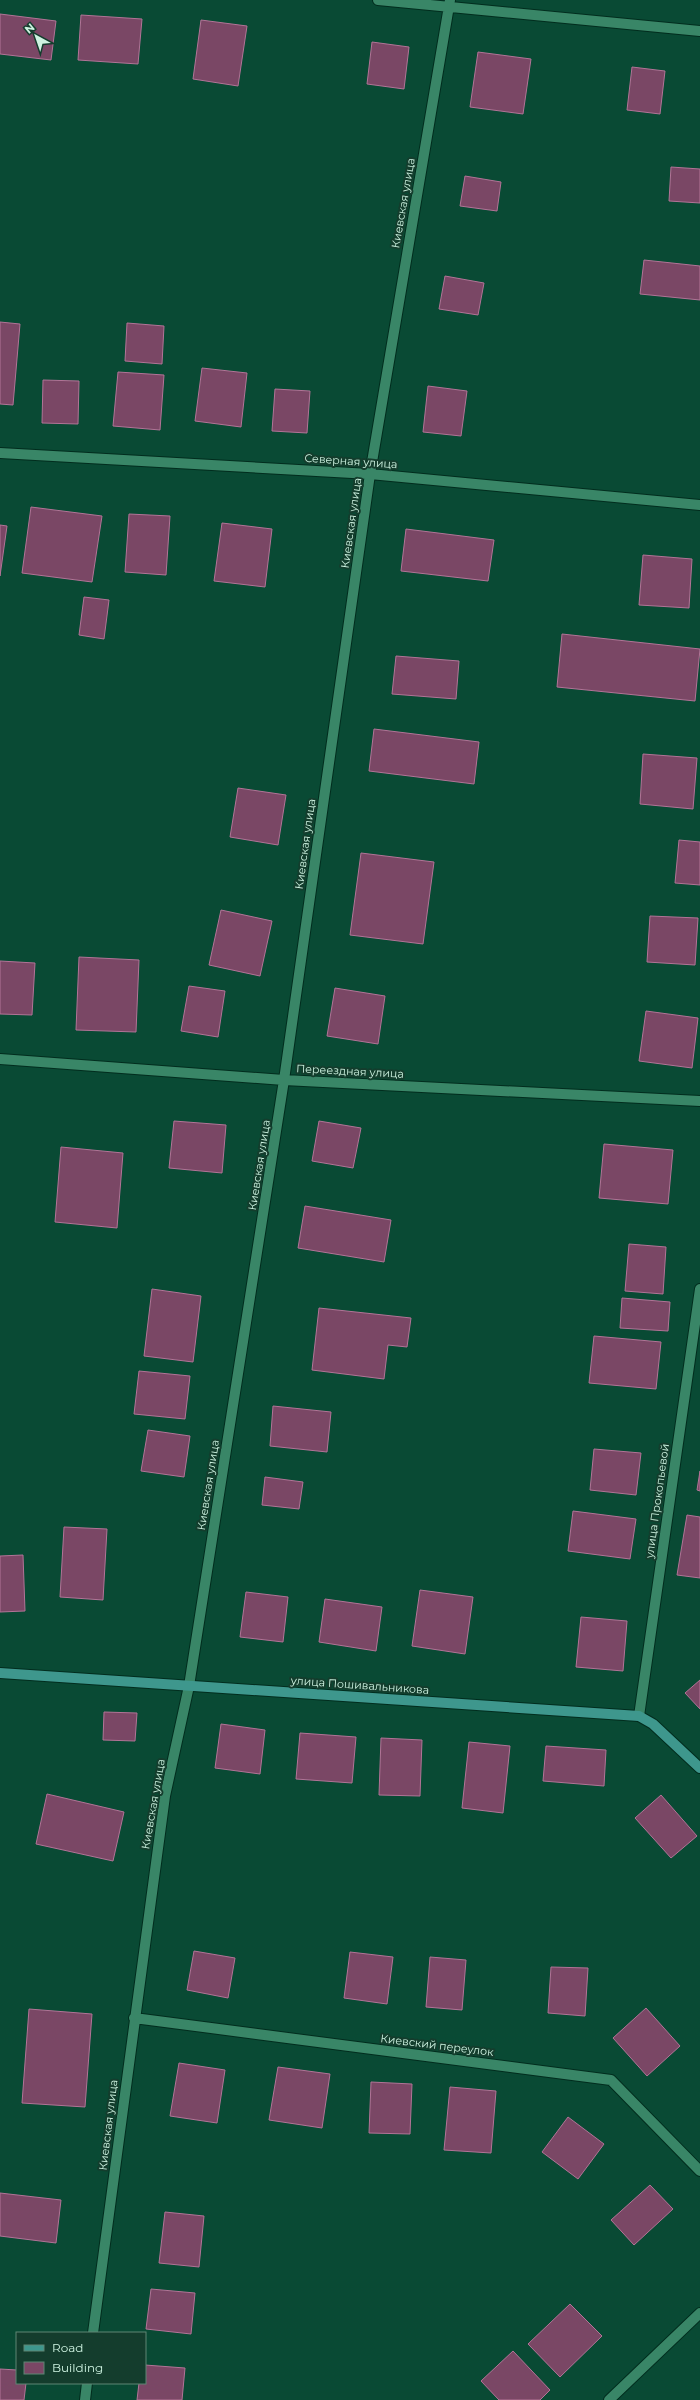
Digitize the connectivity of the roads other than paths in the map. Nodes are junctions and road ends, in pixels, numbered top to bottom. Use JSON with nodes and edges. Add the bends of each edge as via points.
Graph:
{"nodes":[{"id":1,"x":378,"y":0,"type":"edge"},
{"id":2,"x":450,"y":3,"type":"edge"},
{"id":3,"x":700,"y":32,"type":"edge"},
{"id":4,"x":0,"y":452,"type":"edge"},
{"id":5,"x":370,"y":474,"type":"junction"},
{"id":6,"x":700,"y":505,"type":"edge"},
{"id":7,"x":0,"y":1059,"type":"edge"},
{"id":8,"x":284,"y":1080,"type":"junction"},
{"id":9,"x":700,"y":1101,"type":"edge"},
{"id":10,"x":700,"y":1289,"type":"edge"},
{"id":11,"x":0,"y":1673,"type":"edge"},
{"id":12,"x":189,"y":1686,"type":"junction"},
{"id":13,"x":638,"y":1716,"type":"junction"},
{"id":14,"x":700,"y":1768,"type":"edge"},
{"id":15,"x":134,"y":2018,"type":"junction"},
{"id":16,"x":700,"y":2171,"type":"edge"},
{"id":17,"x":700,"y":2313,"type":"edge"},
{"id":18,"x":93,"y":2332,"type":"edge"},
{"id":19,"x":87,"y":2384,"type":"edge"},
{"id":20,"x":85,"y":2400,"type":"edge"},
{"id":21,"x":609,"y":2400,"type":"edge"}],
"edges":[{"from":1,"to":2,"type":"lane"},
{"from":2,"to":3,"type":"lane"},
{"from":2,"to":5,"type":"lane","name":"Киевская улица"},
{"from":4,"to":5,"type":"lane","name":"Северная улица"},
{"from":5,"to":6,"type":"lane","name":"Северная улица"},
{"from":5,"to":8,"type":"lane","name":"Киевская улица"},
{"from":7,"to":8,"type":"lane","name":"Переездная улица"},
{"from":8,"to":9,"type":"lane","name":"Переездная улица"},
{"from":8,"to":12,"type":"lane","name":"Киевская улица"},
{"from":10,"to":13,"type":"lane","name":"улица Прокопьевой"},
{"from":11,"to":12,"type":"main road","name":"улица Пошивальникова"},
{"from":12,"to":13,"type":"main road","name":"улица Пошивальникова"},
{"from":12,"to":15,"type":"lane","name":"Киевская улица","via":[[165,1796]]},
{"from":13,"to":14,"type":"main road","name":"улица Пошивальникова","via":[[653,1724]]},
{"from":15,"to":16,"type":"lane","name":"Киевский переулок","via":[[611,2080]]},
{"from":15,"to":18,"type":"lane","name":"Киевская улица"},
{"from":17,"to":21,"type":"lane"},
{"from":19,"to":20,"type":"lane"}]}
